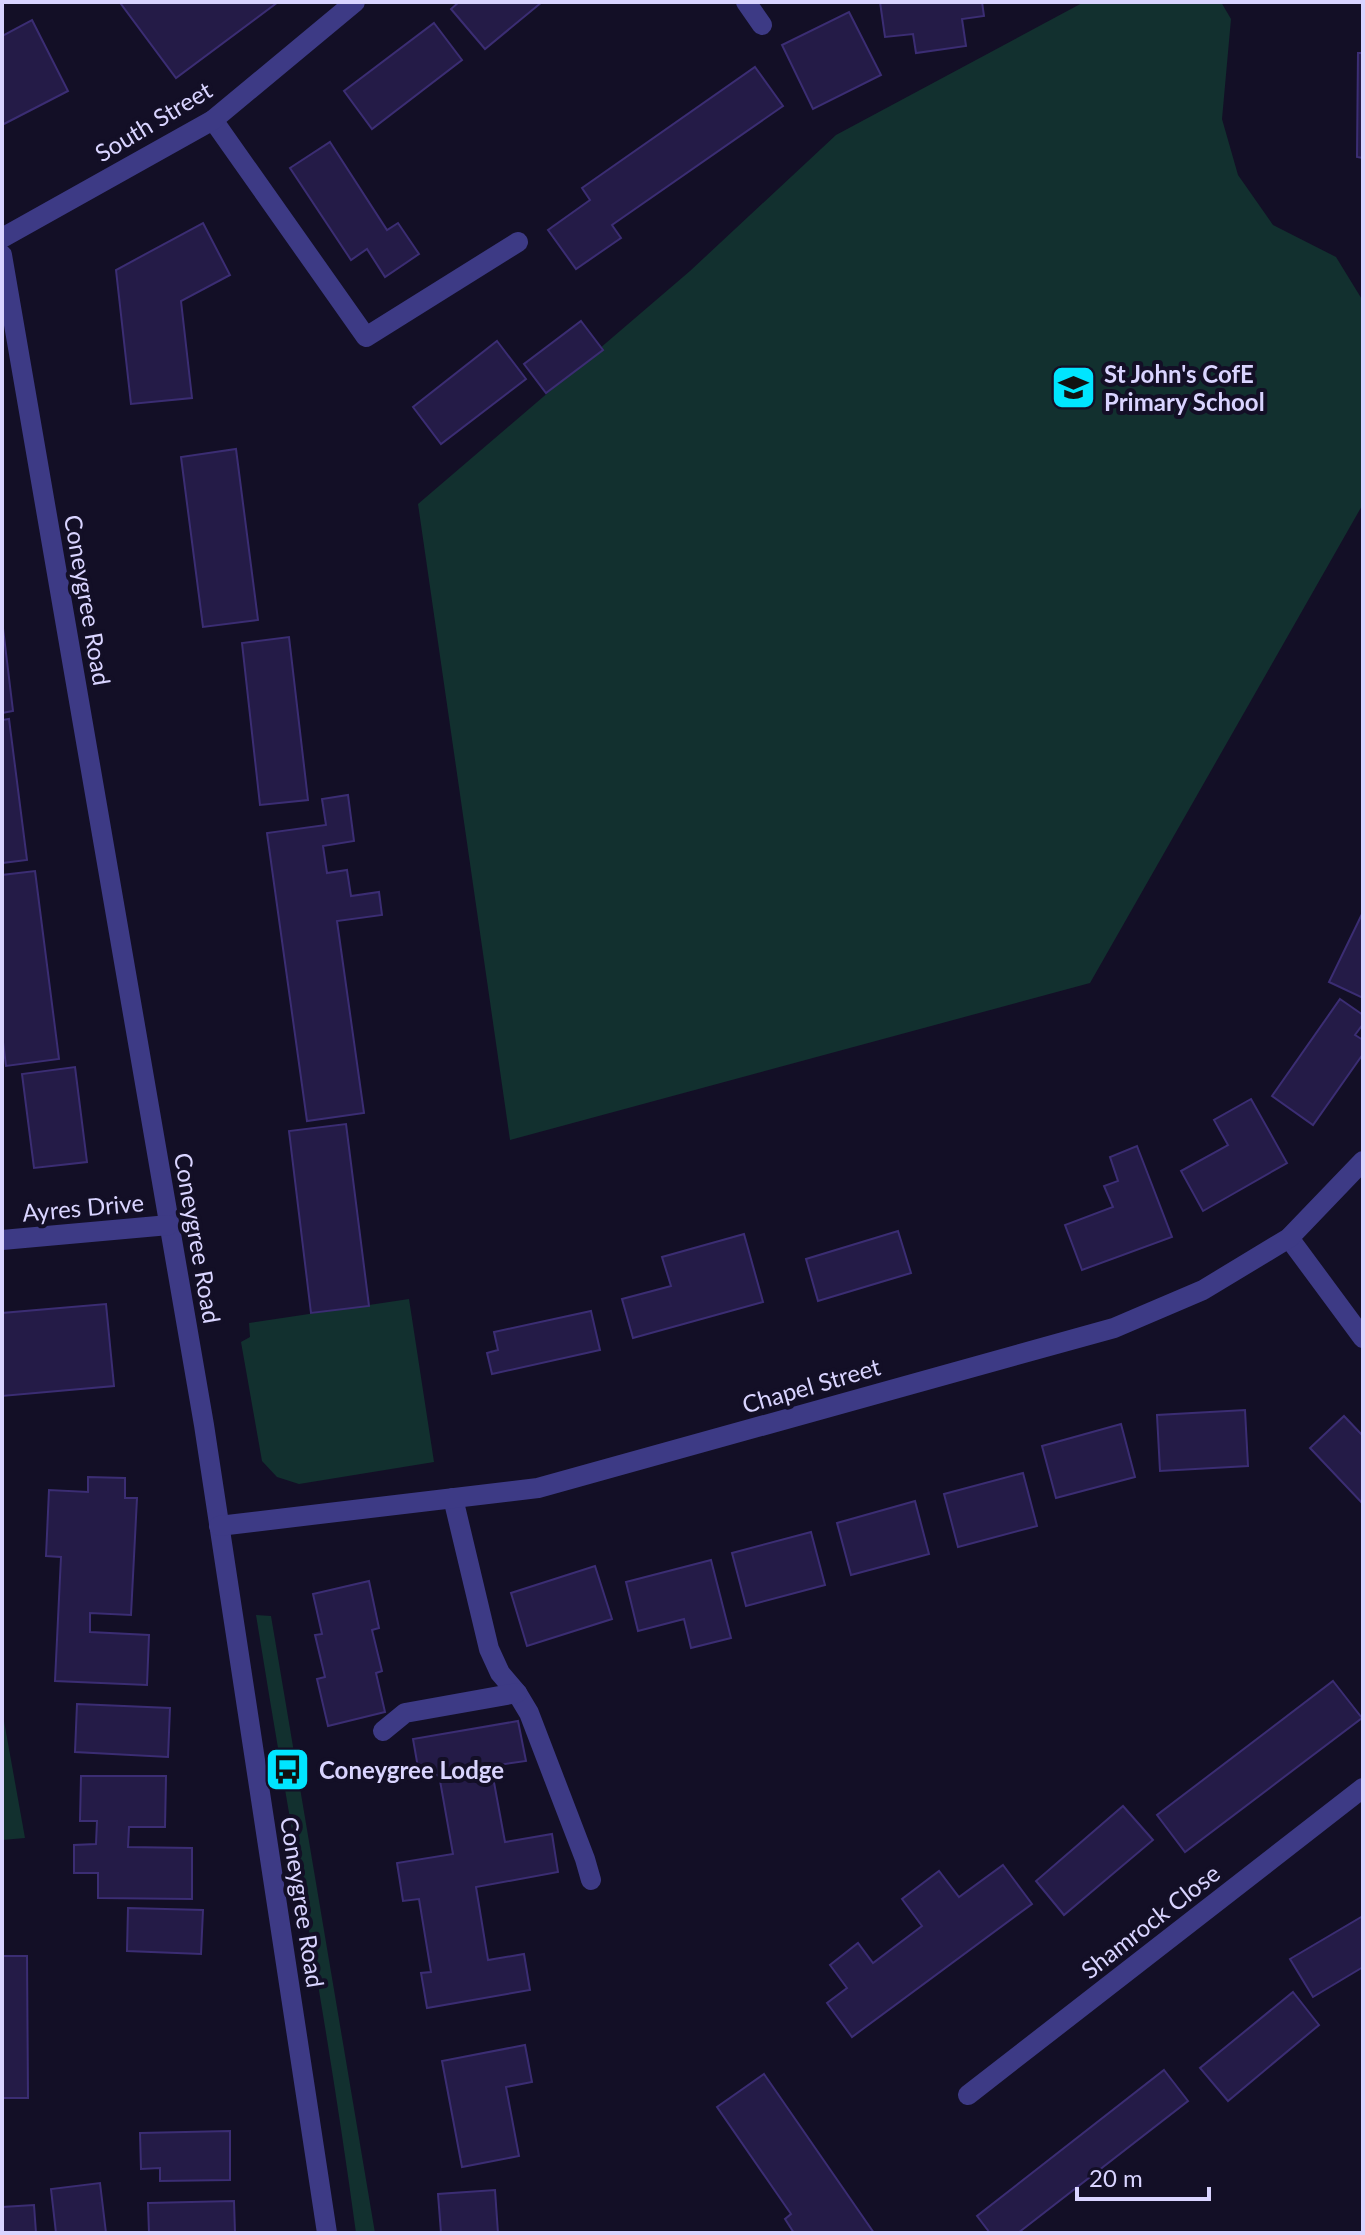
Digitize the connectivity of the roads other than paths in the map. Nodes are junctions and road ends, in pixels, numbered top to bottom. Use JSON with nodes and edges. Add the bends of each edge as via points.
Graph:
{"nodes":[{"id":1,"x":355,"y":2,"type":"edge"},
{"id":2,"x":746,"y":2,"type":"edge"},
{"id":3,"x":762,"y":25,"type":"dead end"},
{"id":4,"x":213,"y":120,"type":"junction"},
{"id":5,"x":2,"y":238,"type":"edge"},
{"id":6,"x":518,"y":242,"type":"dead end"},
{"id":7,"x":2,"y":255,"type":"edge"},
{"id":8,"x":1363,"y":1161,"type":"edge"},
{"id":9,"x":169,"y":1225,"type":"junction"},
{"id":10,"x":1289,"y":1238,"type":"junction"},
{"id":11,"x":2,"y":1240,"type":"edge"},
{"id":12,"x":1363,"y":1338,"type":"edge"},
{"id":13,"x":453,"y":1498,"type":"junction"},
{"id":14,"x":219,"y":1526,"type":"junction"},
{"id":15,"x":517,"y":1693,"type":"junction"},
{"id":16,"x":383,"y":1731,"type":"dead end"},
{"id":17,"x":1363,"y":1788,"type":"edge"},
{"id":18,"x":591,"y":1880,"type":"dead end"},
{"id":19,"x":968,"y":2095,"type":"dead end"},
{"id":20,"x":327,"y":2233,"type":"edge"}],
"edges":[{"from":1,"to":4,"type":"street","name":"South Street"},
{"from":2,"to":3,"type":"street"},
{"from":4,"to":5,"type":"street","name":"South Street"},
{"from":4,"to":6,"type":"street","via":[[366,337]]},
{"from":7,"to":9,"type":"street","name":"Coneygree Road"},
{"from":8,"to":10,"type":"street","name":"Chapel Street"},
{"from":9,"to":11,"type":"street","name":"Ayres Drive"},
{"from":9,"to":14,"type":"street","name":"Coneygree Road"},
{"from":10,"to":12,"type":"street"},
{"from":10,"to":13,"type":"street","name":"Chapel Street","via":[[1203,1290],[1114,1328],[538,1488]]},
{"from":13,"to":14,"type":"street","name":"Chapel Street"},
{"from":13,"to":15,"type":"street","via":[[489,1649]]},
{"from":14,"to":20,"type":"street","name":"Coneygree Road"},
{"from":15,"to":16,"type":"street","via":[[405,1713]]},
{"from":15,"to":18,"type":"street"},
{"from":17,"to":19,"type":"street","name":"Shamrock Close"}]}
